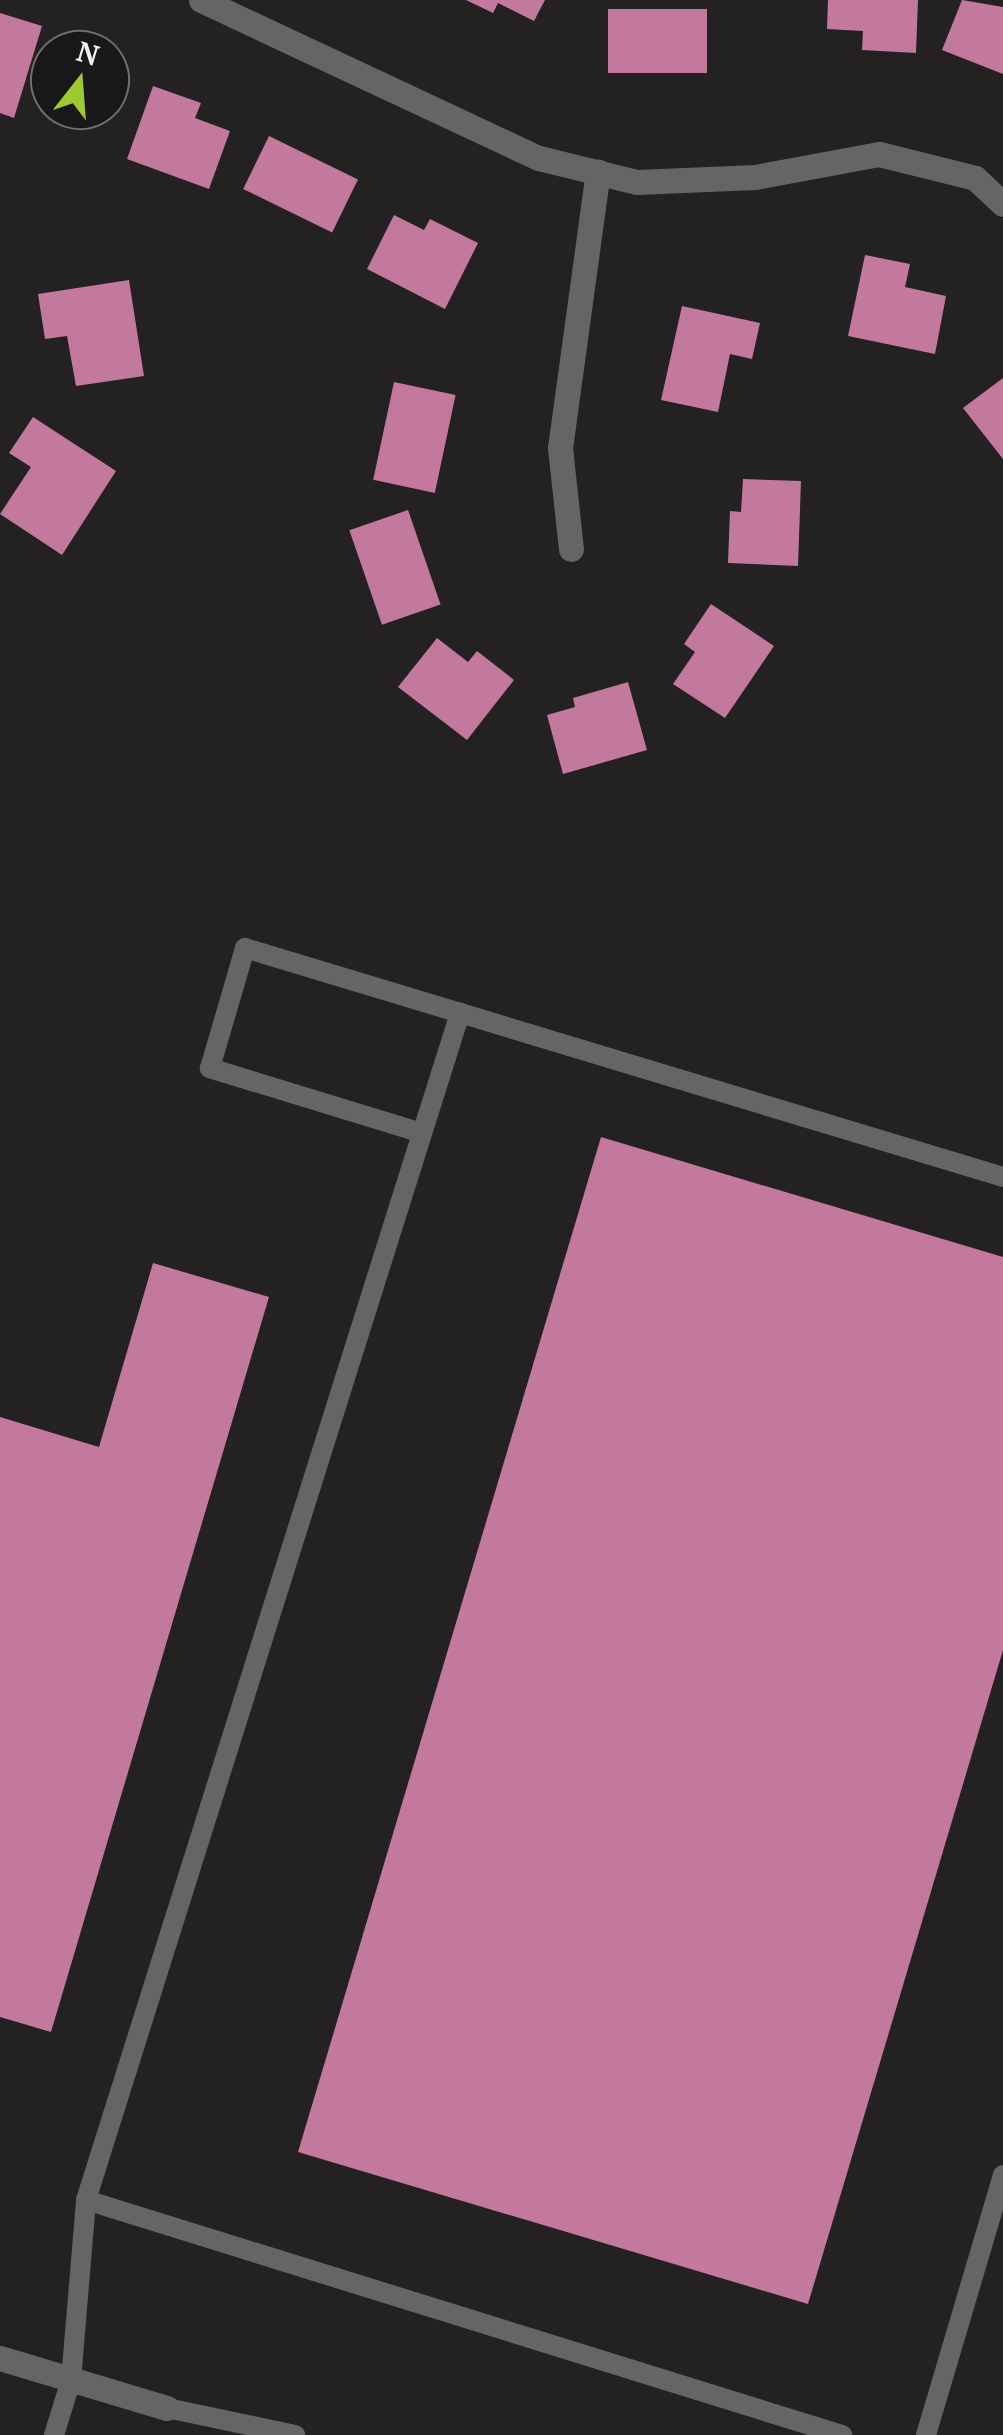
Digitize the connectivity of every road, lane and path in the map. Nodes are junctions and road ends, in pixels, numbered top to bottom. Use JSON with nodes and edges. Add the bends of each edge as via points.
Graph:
{"nodes":[{"id":1,"x":200,"y":0,"type":"edge"},
{"id":2,"x":598,"y":172,"type":"junction"},
{"id":3,"x":1003,"y":204,"type":"edge"},
{"id":4,"x":571,"y":549,"type":"dead end"},
{"id":5,"x":460,"y":1013,"type":"junction"},
{"id":6,"x":422,"y":1133,"type":"junction"},
{"id":7,"x":1003,"y":1177,"type":"edge"},
{"id":8,"x":1003,"y":2174,"type":"edge"},
{"id":9,"x":86,"y":2200,"type":"junction"},
{"id":10,"x":0,"y":2358,"type":"edge"},
{"id":11,"x":71,"y":2380,"type":"junction"},
{"id":12,"x":168,"y":2408,"type":"joint"},
{"id":13,"x":54,"y":2435,"type":"edge"},
{"id":14,"x":295,"y":2435,"type":"edge"},
{"id":15,"x":842,"y":2435,"type":"edge"},
{"id":16,"x":926,"y":2435,"type":"edge"}],
"edges":[{"from":1,"to":2,"type":"street","via":[[538,158]]},
{"from":2,"to":3,"type":"street","via":[[637,182],[755,177],[879,154],[974,178]]},
{"from":2,"to":4,"type":"street","via":[[560,448]]},
{"from":5,"to":6,"type":"lane"},
{"from":5,"to":6,"type":"lane","via":[[245,948],[210,1068]]},
{"from":5,"to":7,"type":"lane"},
{"from":6,"to":9,"type":"lane"},
{"from":8,"to":16,"type":"lane"},
{"from":9,"to":11,"type":"lane"},
{"from":9,"to":15,"type":"lane"},
{"from":10,"to":11,"type":"street"},
{"from":11,"to":12,"type":"street"},
{"from":11,"to":13,"type":"lane"},
{"from":12,"to":14,"type":"lane"}]}
